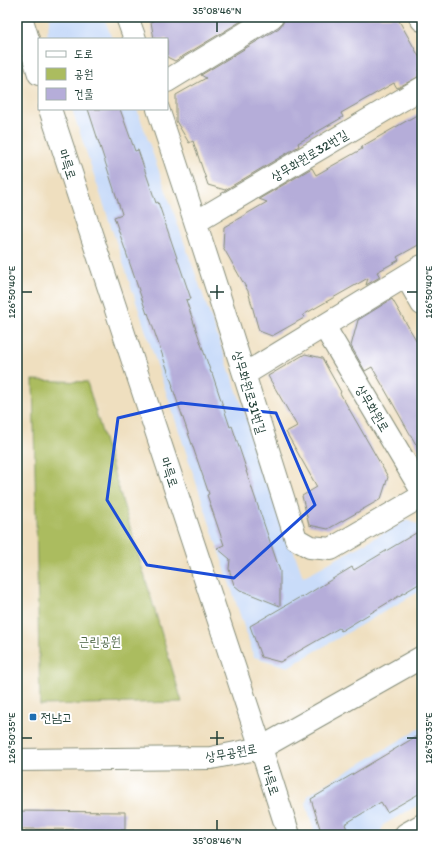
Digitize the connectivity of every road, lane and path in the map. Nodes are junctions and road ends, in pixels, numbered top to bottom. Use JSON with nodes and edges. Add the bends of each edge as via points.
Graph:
{"nodes":[{"id":1,"x":21,"y":17,"type":"edge"},
{"id":2,"x":127,"y":17,"type":"edge"},
{"id":3,"x":272,"y":17,"type":"edge"},
{"id":4,"x":420,"y":17,"type":"edge"},
{"id":5,"x":422,"y":20,"type":"edge"},
{"id":6,"x":135,"y":38,"type":"edge"},
{"id":7,"x":38,"y":71,"type":"edge"},
{"id":8,"x":168,"y":80,"type":"edge"},
{"id":9,"x":422,"y":88,"type":"edge"},
{"id":10,"x":50,"y":110,"type":"edge"},
{"id":11,"x":158,"y":110,"type":"edge"},
{"id":12,"x":196,"y":222,"type":"junction"},
{"id":13,"x":414,"y":271,"type":"edge"},
{"id":14,"x":422,"y":304,"type":"edge"},
{"id":15,"x":324,"y":326,"type":"junction"},
{"id":16,"x":245,"y":374,"type":"junction"},
{"id":17,"x":422,"y":491,"type":"edge"},
{"id":18,"x":422,"y":496,"type":"edge"},
{"id":19,"x":422,"y":658,"type":"edge"},
{"id":20,"x":261,"y":748,"type":"junction"},
{"id":21,"x":17,"y":760,"type":"edge"},
{"id":22,"x":289,"y":835,"type":"edge"}],
"edges":[{"from":1,"to":7,"type":"street"},
{"from":2,"to":6,"type":"street"},
{"from":3,"to":8,"type":"street"},
{"from":4,"to":5,"type":"street"},
{"from":9,"to":12,"type":"street","name":"상무화원로32번길"},
{"from":10,"to":20,"type":"street","name":"마륵로"},
{"from":11,"to":12,"type":"street","name":"상무화원로31번길"},
{"from":12,"to":16,"type":"street","name":"상무화원로31번길"},
{"from":13,"to":14,"type":"street"},
{"from":13,"to":15,"type":"street"},
{"from":15,"to":16,"type":"street"},
{"from":15,"to":17,"type":"street","name":"상무화원로"},
{"from":16,"to":18,"type":"street","name":"상무화원로31번길","via":[[296,539],[310,546],[331,549]]},
{"from":19,"to":20,"type":"street","name":"상무공원로"},
{"from":20,"to":21,"type":"street","name":"상무공원로","via":[[211,758]]},
{"from":20,"to":22,"type":"street","name":"마륵로"}]}
